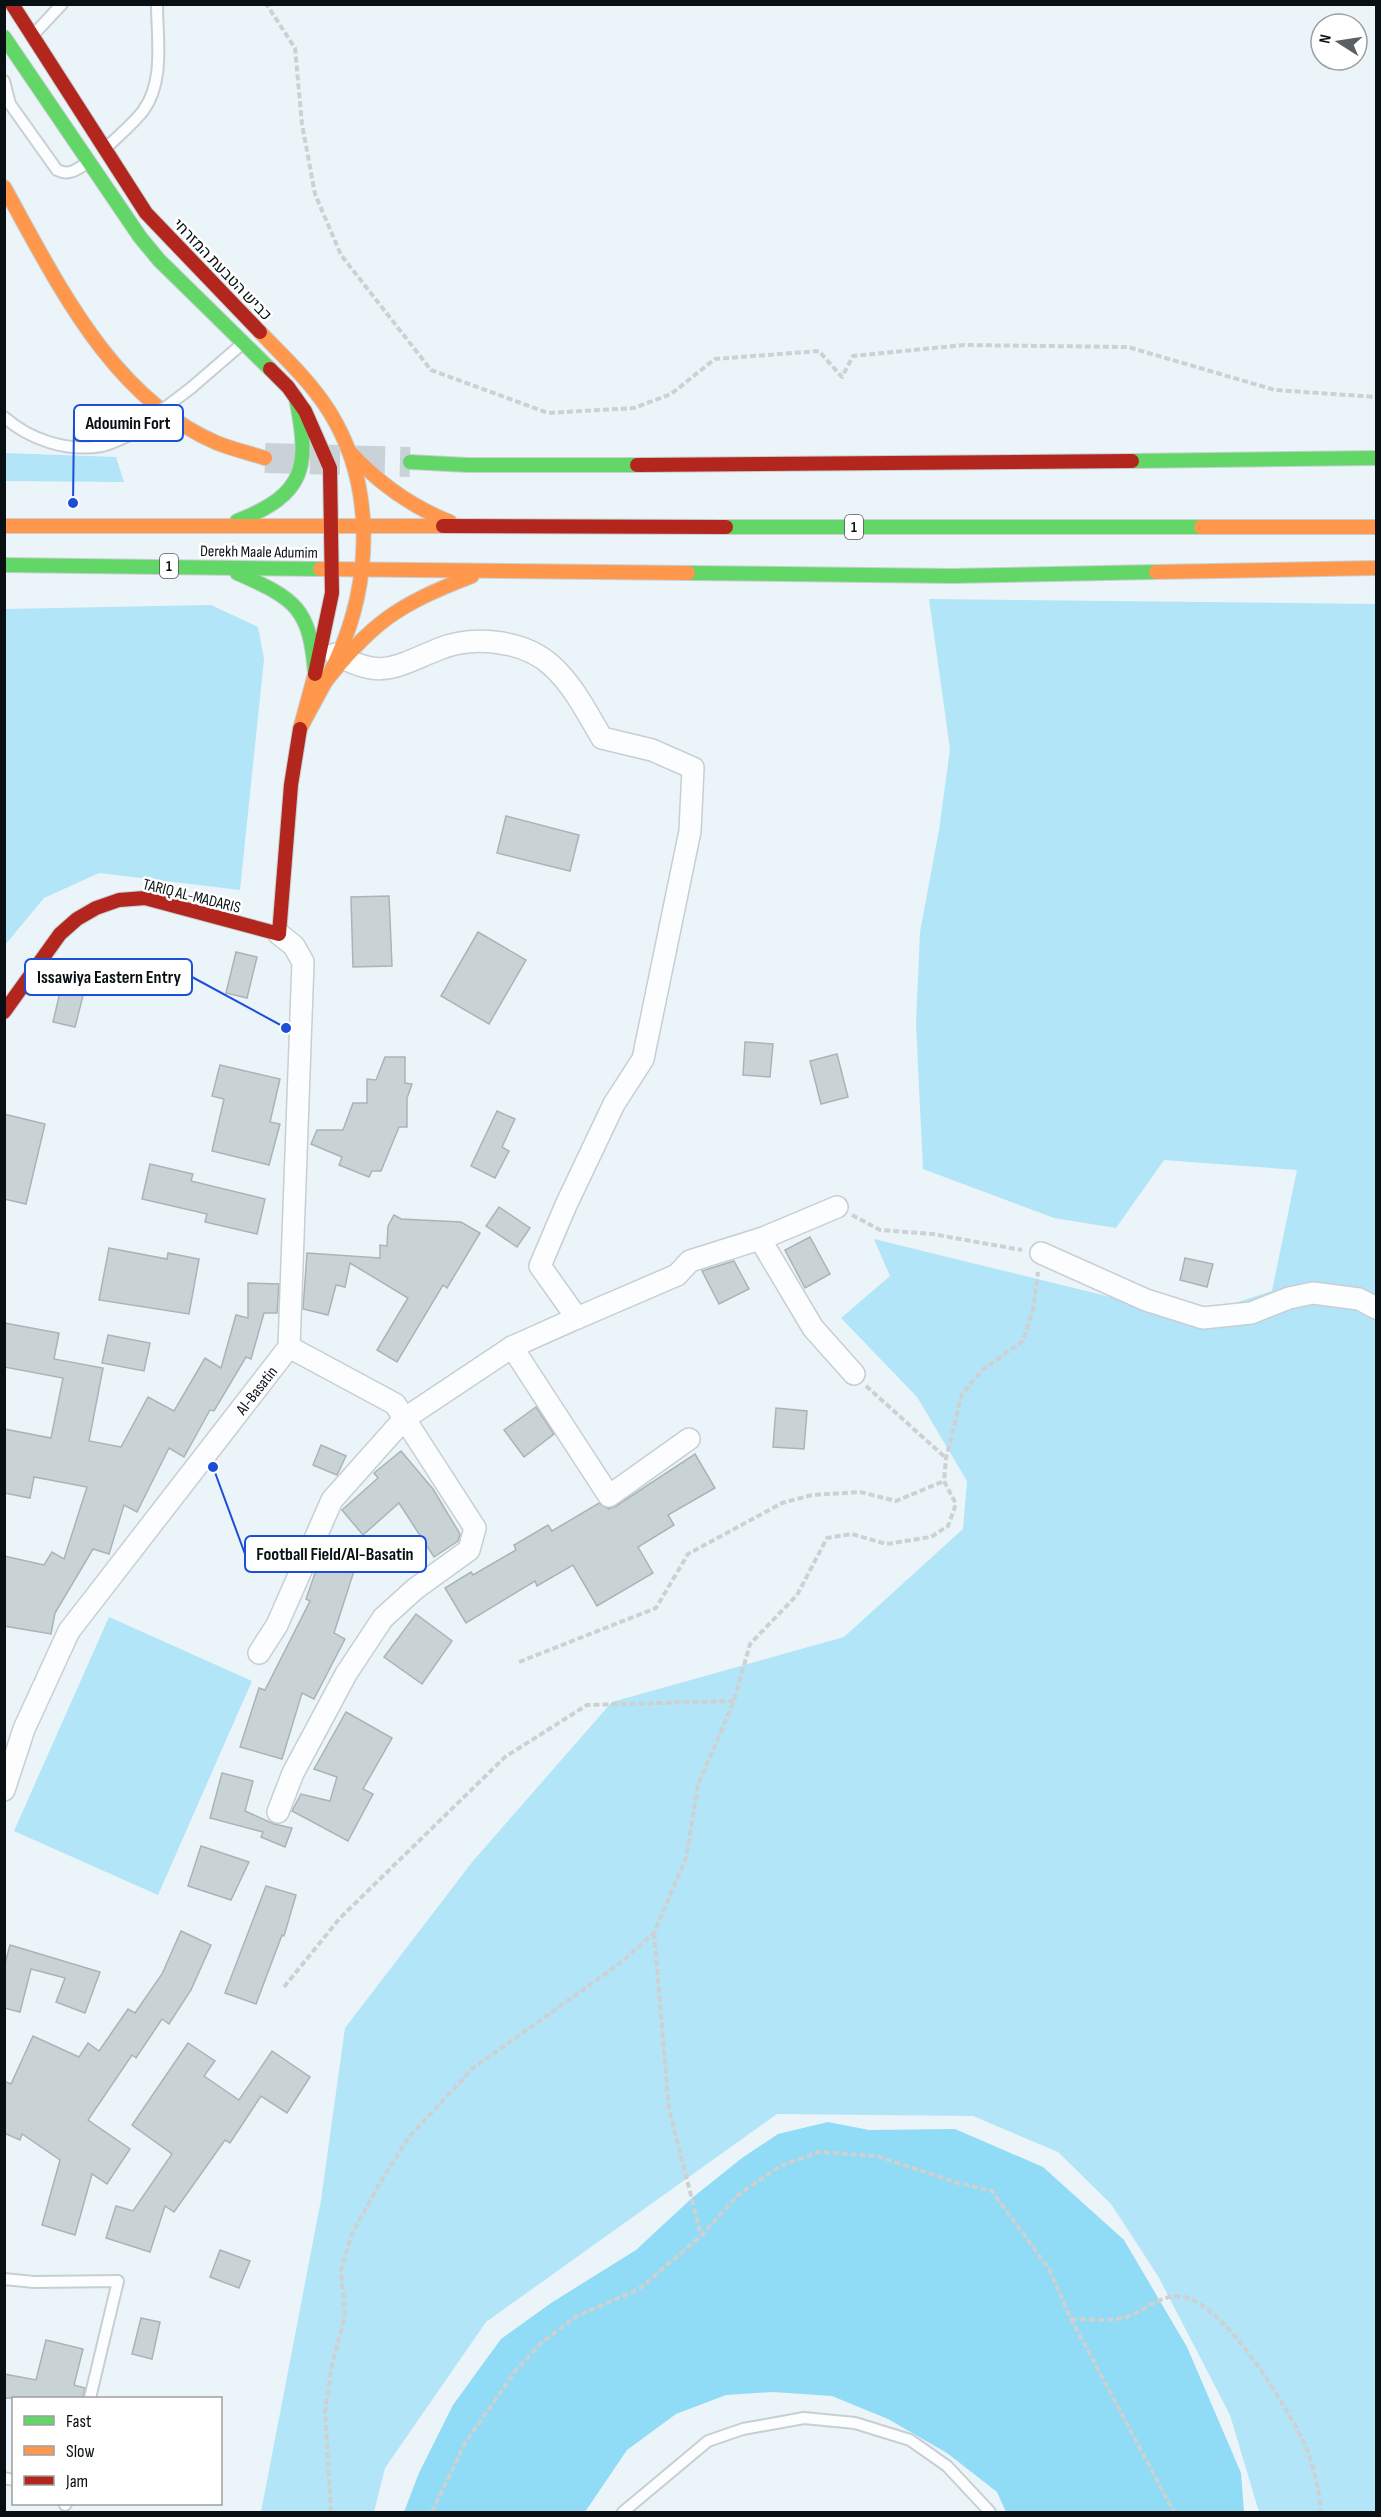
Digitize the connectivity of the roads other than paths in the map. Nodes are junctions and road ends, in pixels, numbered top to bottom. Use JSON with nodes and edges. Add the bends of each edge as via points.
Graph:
{"nodes":[{"id":1,"x":12,"y":4,"type":"edge"},
{"id":2,"x":62,"y":4,"type":"edge"},
{"id":3,"x":157,"y":4,"type":"edge"},
{"id":4,"x":4,"y":38,"type":"edge"},
{"id":5,"x":19,"y":46,"type":"edge"},
{"id":6,"x":4,"y":72,"type":"edge"},
{"id":7,"x":4,"y":81,"type":"edge"},
{"id":8,"x":23,"y":95,"type":"dead end"},
{"id":9,"x":58,"y":146,"type":"dead end"},
{"id":10,"x":104,"y":150,"type":"junction"},
{"id":11,"x":88,"y":163,"type":"junction"},
{"id":12,"x":74,"y":172,"type":"junction"},
{"id":13,"x":83,"y":185,"type":"dead end"},
{"id":14,"x":4,"y":187,"type":"edge"},
{"id":15,"x":104,"y":209,"type":"dead end"},
{"id":16,"x":143,"y":241,"type":"junction"},
{"id":17,"x":258,"y":330,"type":"junction"},
{"id":18,"x":244,"y":342,"type":"junction"},
{"id":19,"x":296,"y":398,"type":"junction"},
{"id":20,"x":4,"y":417,"type":"edge"},
{"id":21,"x":349,"y":451,"type":"junction"},
{"id":22,"x":265,"y":458,"type":"tunnel mouth"},
{"id":23,"x":1377,"y":458,"type":"edge"},
{"id":24,"x":410,"y":462,"type":"tunnel mouth"},
{"id":25,"x":226,"y":525,"type":"junction"},
{"id":26,"x":4,"y":526,"type":"edge"},
{"id":27,"x":332,"y":526,"type":"junction"},
{"id":28,"x":361,"y":526,"type":"junction"},
{"id":29,"x":1377,"y":526,"type":"edge"},
{"id":30,"x":465,"y":528,"type":"junction"},
{"id":31,"x":4,"y":565,"type":"edge"},
{"id":32,"x":225,"y":567,"type":"junction"},
{"id":33,"x":1377,"y":568,"type":"edge"},
{"id":34,"x":333,"y":569,"type":"junction"},
{"id":35,"x":361,"y":569,"type":"junction"},
{"id":36,"x":488,"y":570,"type":"junction"},
{"id":37,"x":329,"y":649,"type":"junction"},
{"id":38,"x":318,"y":680,"type":"junction"},
{"id":39,"x":279,"y":934,"type":"junction"},
{"id":40,"x":4,"y":1012,"type":"edge"},
{"id":41,"x":837,"y":1207,"type":"road end"},
{"id":42,"x":760,"y":1239,"type":"junction"},
{"id":43,"x":1041,"y":1253,"type":"road end"},
{"id":44,"x":1377,"y":1308,"type":"edge"},
{"id":45,"x":577,"y":1318,"type":"junction"},
{"id":46,"x":288,"y":1347,"type":"junction"},
{"id":47,"x":512,"y":1347,"type":"junction"},
{"id":48,"x":854,"y":1374,"type":"road end"},
{"id":49,"x":404,"y":1419,"type":"junction"},
{"id":50,"x":689,"y":1439,"type":"dead end"},
{"id":51,"x":259,"y":1653,"type":"dead end"},
{"id":52,"x":4,"y":1790,"type":"edge"},
{"id":53,"x":278,"y":1812,"type":"dead end"},
{"id":54,"x":4,"y":2279,"type":"edge"},
{"id":55,"x":90,"y":2397,"type":"edge"},
{"id":56,"x":623,"y":2512,"type":"edge"},
{"id":57,"x":990,"y":2512,"type":"edge"}],
"edges":[{"from":1,"to":5,"type":"main road","name":"כביש הטבעת המזרחי"},
{"from":2,"to":5,"type":"lane"},
{"from":3,"to":10,"type":"lane","via":[[157,79],[152,93],[143,111]]},
{"from":4,"to":5,"type":"main road","name":"כביש הטבעת המזרחי"},
{"from":5,"to":10,"type":"main road","name":"כביש הטבעת המזרחי"},
{"from":5,"to":11,"type":"main road","name":"כביש הטבעת המזרחי"},
{"from":6,"to":8,"type":"main road"},
{"from":7,"to":12,"type":"lane","via":[[10,104],[57,170]]},
{"from":9,"to":12,"type":"main road"},
{"from":10,"to":11,"type":"lane"},
{"from":10,"to":17,"type":"main road","name":"כביש הטבעת המזרחי","via":[[146,213]]},
{"from":11,"to":12,"type":"lane"},
{"from":11,"to":16,"type":"main road","name":"כביש הטבעת המזרחי"},
{"from":12,"to":13,"type":"main road"},
{"from":14,"to":22,"type":"main road","via":[[87,329],[138,389],[171,419],[197,434],[237,452]]},
{"from":15,"to":16,"type":"main road"},
{"from":16,"to":18,"type":"main road","name":"כביש הטבעת המזרחי"},
{"from":17,"to":18,"type":"lane"},
{"from":17,"to":21,"type":"main road","name":"כביש הטבעת המזרחי","via":[[321,398]]},
{"from":18,"to":19,"type":"main road","name":"כביש הטבעת המזרחי"},
{"from":18,"to":20,"type":"lane","bridge":true,"via":[[128,436],[103,446],[72,447],[41,441]]},
{"from":19,"to":25,"type":"main road","via":[[305,447],[304,464],[292,490],[267,509]]},
{"from":19,"to":27,"type":"main road","name":"כביש הטבעת המזרחי","via":[[313,424],[330,468]]},
{"from":21,"to":28,"type":"main road","name":"כביש הטבעת המזרחי","via":[[357,477]]},
{"from":21,"to":30,"type":"main road","via":[[367,473],[400,500]]},
{"from":23,"to":24,"type":"main road","via":[[900,464]]},
{"from":25,"to":26,"type":"main road","name":"Derekh Maale Adumim","number":"1"},
{"from":25,"to":27,"type":"main road","name":"Derekh Maale Adumim","number":"1"},
{"from":27,"to":28,"type":"main road","number":"1"},
{"from":27,"to":34,"type":"main road","name":"כביש הטבעת המזרחי"},
{"from":28,"to":30,"type":"main road","number":"1"},
{"from":28,"to":35,"type":"main road","name":"כביש הטבעת המזרחי"},
{"from":29,"to":30,"type":"main road","number":"1"},
{"from":31,"to":32,"type":"main road","name":"Derekh Maale Adumim","number":"1"},
{"from":32,"to":34,"type":"main road","name":"Derekh Maale Adumim","number":"1"},
{"from":32,"to":37,"type":"main road","via":[[278,591],[298,609]]},
{"from":33,"to":36,"type":"main road","number":"1","via":[[952,576]]},
{"from":34,"to":35,"type":"main road","number":"1"},
{"from":34,"to":37,"type":"main road","name":"כביש הטבעת המזרחי"},
{"from":35,"to":36,"type":"main road","number":"1"},
{"from":35,"to":37,"type":"main road","name":"כביש הטבעת המזרחי","via":[[355,608]]},
{"from":36,"to":37,"type":"main road","via":[[439,588]]},
{"from":37,"to":38,"type":"main road"},
{"from":37,"to":38,"type":"main road"},
{"from":37,"to":45,"type":"street","via":[[376,670],[393,669],[458,643],[486,641],[520,648],[551,664],[574,691],[602,738],[652,750],[693,768],[690,831],[643,1059],[614,1104],[540,1266]]},
{"from":38,"to":39,"type":"main road","via":[[300,729],[291,785]]},
{"from":39,"to":40,"type":"main road","name":"TARIQ AL-MADARIS","via":[[145,898],[126,897],[86,911],[59,932]]},
{"from":39,"to":46,"type":"street","via":[[294,946],[303,962]]},
{"from":41,"to":42,"type":"street"},
{"from":42,"to":45,"type":"street","via":[[690,1261],[677,1275]]},
{"from":42,"to":48,"type":"street","via":[[813,1328]]},
{"from":43,"to":44,"type":"street","via":[[1146,1300],[1203,1318],[1251,1312],[1313,1293],[1359,1299]]},
{"from":45,"to":47,"type":"street"},
{"from":46,"to":49,"type":"street","via":[[395,1404]]},
{"from":46,"to":52,"type":"street","name":"Al-Basatin","via":[[69,1631],[24,1729]]},
{"from":47,"to":49,"type":"street"},
{"from":47,"to":50,"type":"street","via":[[609,1496]]},
{"from":49,"to":51,"type":"street","via":[[332,1500],[277,1625]]},
{"from":49,"to":53,"type":"street","via":[[475,1528],[469,1550],[383,1618],[340,1684],[293,1773]]},
{"from":54,"to":55,"type":"lane","via":[[118,2281]]},
{"from":56,"to":57,"type":"lane","via":[[708,2441],[743,2429],[804,2418],[855,2423],[910,2440],[947,2466]]}]}
